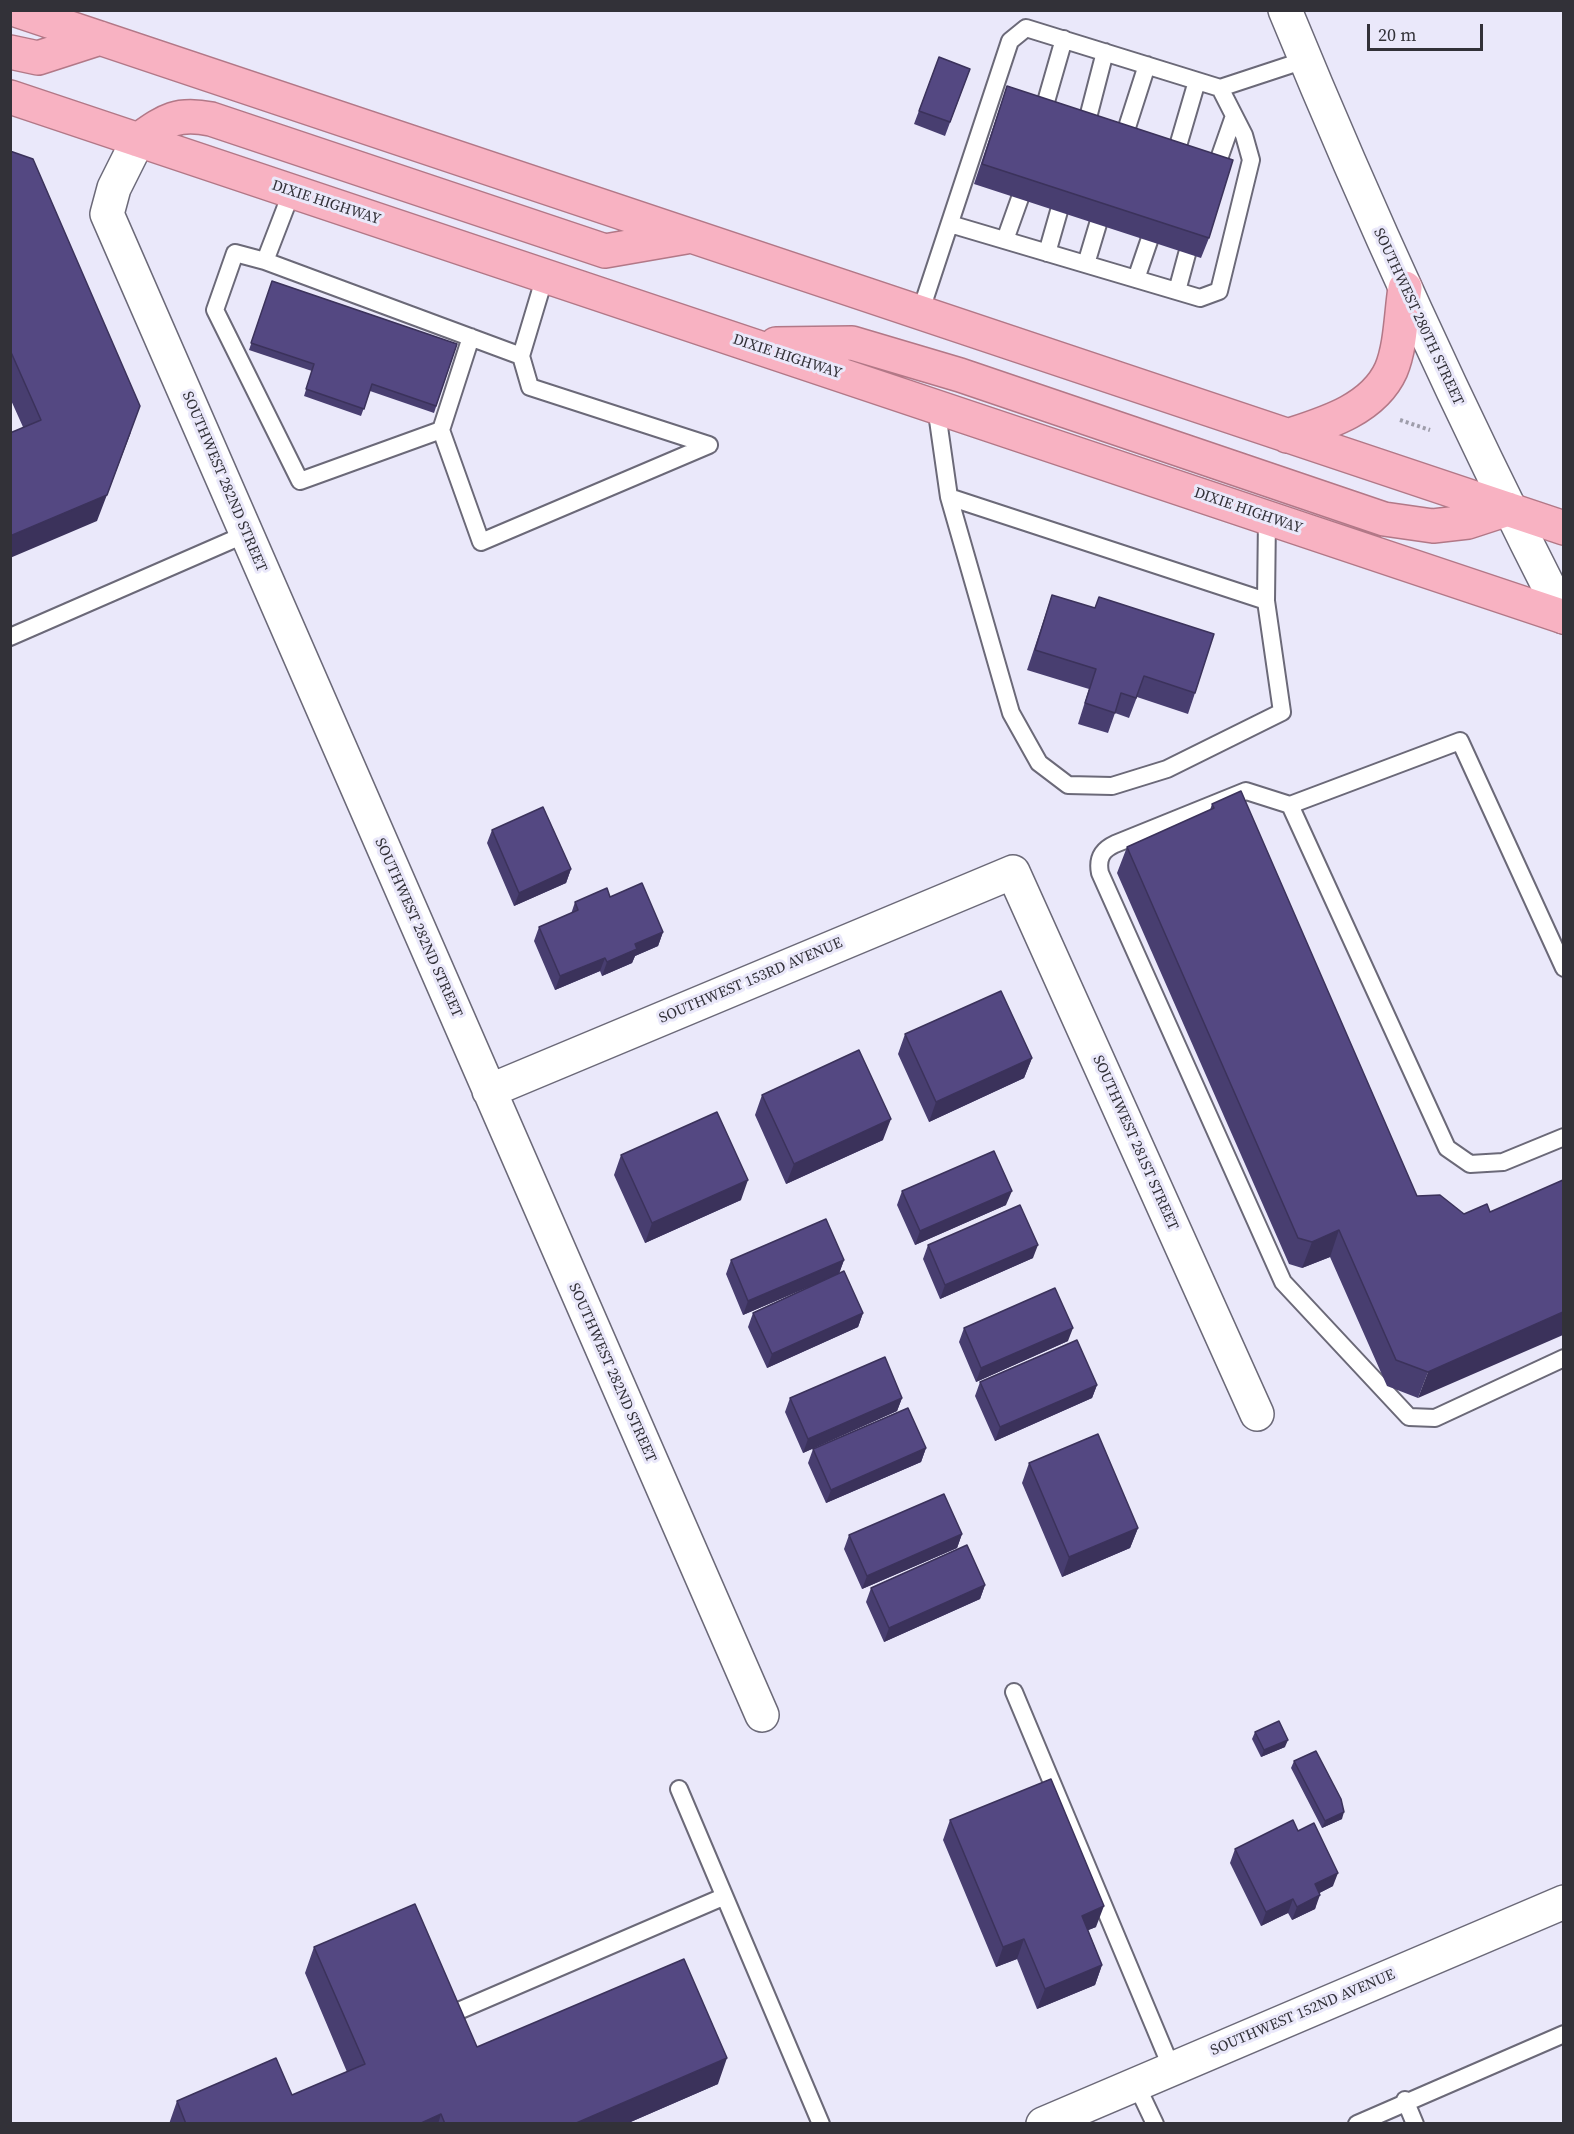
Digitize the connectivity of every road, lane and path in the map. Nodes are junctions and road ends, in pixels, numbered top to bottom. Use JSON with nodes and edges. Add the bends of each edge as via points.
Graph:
{"nodes":[{"id":1,"x":16,"y":10,"type":"edge"},
{"id":2,"x":1285,"y":10,"type":"edge"},
{"id":3,"x":100,"y":38,"type":"junction"},
{"id":4,"x":1064,"y":39,"type":"junction"},
{"id":5,"x":10,"y":52,"type":"edge"},
{"id":6,"x":1105,"y":52,"type":"junction"},
{"id":7,"x":1305,"y":60,"type":"junction"},
{"id":8,"x":1147,"y":65,"type":"junction"},
{"id":9,"x":1197,"y":81,"type":"junction"},
{"id":10,"x":1220,"y":88,"type":"junction"},
{"id":11,"x":10,"y":97,"type":"edge"},
{"id":12,"x":1234,"y":116,"type":"junction"},
{"id":13,"x":1041,"y":120,"type":"edge"},
{"id":14,"x":1084,"y":134,"type":"edge"},
{"id":15,"x":138,"y":140,"type":"junction"},
{"id":16,"x":1121,"y":146,"type":"edge"},
{"id":17,"x":1173,"y":163,"type":"edge"},
{"id":18,"x":1213,"y":176,"type":"edge"},
{"id":19,"x":292,"y":191,"type":"junction"},
{"id":20,"x":1020,"y":198,"type":"edge"},
{"id":21,"x":1059,"y":212,"type":"edge"},
{"id":22,"x":950,"y":224,"type":"junction"},
{"id":23,"x":1098,"y":224,"type":"edge"},
{"id":24,"x":691,"y":236,"type":"junction"},
{"id":25,"x":1005,"y":240,"type":"junction"},
{"id":26,"x":1149,"y":241,"type":"edge"},
{"id":27,"x":1047,"y":253,"type":"junction"},
{"id":28,"x":1187,"y":254,"type":"edge"},
{"id":29,"x":264,"y":261,"type":"junction"},
{"id":30,"x":1086,"y":264,"type":"junction"},
{"id":31,"x":545,"y":276,"type":"junction"},
{"id":32,"x":1136,"y":279,"type":"junction"},
{"id":33,"x":1405,"y":288,"type":"junction"},
{"id":34,"x":1177,"y":291,"type":"junction"},
{"id":35,"x":920,"y":313,"type":"junction"},
{"id":36,"x":471,"y":337,"type":"junction"},
{"id":37,"x":750,"y":345,"type":"junction"},
{"id":38,"x":521,"y":356,"type":"junction"},
{"id":39,"x":936,"y":406,"type":"junction"},
{"id":40,"x":1393,"y":418,"type":"dead end"},
{"id":41,"x":441,"y":430,"type":"junction"},
{"id":42,"x":1435,"y":431,"type":"dead end"},
{"id":43,"x":1287,"y":436,"type":"junction"},
{"id":44,"x":949,"y":497,"type":"junction"},
{"id":45,"x":1508,"y":509,"type":"junction"},
{"id":46,"x":1267,"y":518,"type":"junction"},
{"id":47,"x":1563,"y":528,"type":"edge"},
{"id":48,"x":246,"y":534,"type":"junction"},
{"id":49,"x":1266,"y":601,"type":"junction"},
{"id":50,"x":1563,"y":617,"type":"edge"},
{"id":51,"x":10,"y":637,"type":"edge"},
{"id":52,"x":1290,"y":805,"type":"junction"},
{"id":53,"x":1013,"y":872,"type":"joint"},
{"id":54,"x":1563,"y":968,"type":"edge"},
{"id":55,"x":489,"y":1091,"type":"junction"},
{"id":56,"x":1563,"y":1137,"type":"edge"},
{"id":57,"x":1563,"y":1358,"type":"edge"},
{"id":58,"x":1257,"y":1414,"type":"dead end"},
{"id":59,"x":1014,"y":1692,"type":"dead end"},
{"id":60,"x":762,"y":1714,"type":"dead end"},
{"id":61,"x":679,"y":1789,"type":"dead end"},
{"id":62,"x":723,"y":1897,"type":"junction"},
{"id":63,"x":1563,"y":1902,"type":"edge"},
{"id":64,"x":456,"y":2012,"type":"edge"},
{"id":65,"x":1563,"y":2034,"type":"edge"},
{"id":66,"x":1172,"y":2068,"type":"junction"},
{"id":67,"x":1136,"y":2084,"type":"junction"},
{"id":68,"x":1405,"y":2100,"type":"junction"},
{"id":69,"x":821,"y":2124,"type":"edge"},
{"id":70,"x":1043,"y":2124,"type":"edge"},
{"id":71,"x":1155,"y":2124,"type":"edge"},
{"id":72,"x":1357,"y":2124,"type":"edge"},
{"id":73,"x":1415,"y":2124,"type":"edge"}],
"edges":[{"from":1,"to":3,"type":"highway"},
{"from":2,"to":7,"type":"street","name":"SOUTHWEST 280TH STREET"},
{"from":3,"to":5,"type":"highway","via":[[38,58]]},
{"from":3,"to":24,"type":"highway"},
{"from":4,"to":6,"type":"lane"},
{"from":4,"to":13,"type":"lane"},
{"from":4,"to":22,"type":"lane","via":[[1026,28],[1010,41]]},
{"from":6,"to":8,"type":"lane"},
{"from":6,"to":14,"type":"lane"},
{"from":7,"to":10,"type":"lane"},
{"from":7,"to":33,"type":"street","name":"SOUTHWEST 280TH STREET"},
{"from":8,"to":9,"type":"lane"},
{"from":8,"to":16,"type":"lane"},
{"from":9,"to":10,"type":"lane"},
{"from":9,"to":17,"type":"lane"},
{"from":10,"to":12,"type":"lane"},
{"from":11,"to":15,"type":"highway","name":"DIXIE HIGHWAY"},
{"from":12,"to":18,"type":"lane"},
{"from":12,"to":34,"type":"lane","via":[[1251,160],[1219,291],[1200,298]]},
{"from":15,"to":19,"type":"highway","name":"DIXIE HIGHWAY"},
{"from":15,"to":24,"type":"highway","via":[[163,123],[190,115],[605,251]]},
{"from":15,"to":48,"type":"street","name":"SOUTHWEST 282ND STREET","via":[[114,188],[107,214]]},
{"from":19,"to":29,"type":"lane"},
{"from":19,"to":31,"type":"highway","name":"DIXIE HIGHWAY"},
{"from":20,"to":25,"type":"lane"},
{"from":21,"to":27,"type":"lane"},
{"from":22,"to":25,"type":"lane"},
{"from":22,"to":35,"type":"lane"},
{"from":23,"to":30,"type":"lane"},
{"from":24,"to":35,"type":"highway"},
{"from":25,"to":27,"type":"lane"},
{"from":26,"to":32,"type":"lane"},
{"from":27,"to":30,"type":"lane"},
{"from":28,"to":34,"type":"lane"},
{"from":29,"to":36,"type":"lane"},
{"from":29,"to":41,"type":"lane","via":[[234,253],[215,310],[300,481]]},
{"from":30,"to":32,"type":"lane"},
{"from":31,"to":37,"type":"highway","name":"DIXIE HIGHWAY"},
{"from":31,"to":38,"type":"lane"},
{"from":32,"to":34,"type":"lane"},
{"from":33,"to":43,"type":"highway","via":[[1390,371],[1375,391],[1330,423]]},
{"from":33,"to":45,"type":"street","name":"SOUTHWEST 280TH STREET"},
{"from":35,"to":43,"type":"highway"},
{"from":36,"to":38,"type":"lane"},
{"from":36,"to":41,"type":"lane"},
{"from":37,"to":39,"type":"highway","name":"DIXIE HIGHWAY"},
{"from":37,"to":45,"type":"highway","via":[[852,343],[960,375],[1384,519],[1432,526],[1467,522]]},
{"from":38,"to":41,"type":"lane","via":[[530,387],[709,445],[481,542]]},
{"from":39,"to":44,"type":"lane"},
{"from":39,"to":46,"type":"highway","name":"DIXIE HIGHWAY"},
{"from":40,"to":42,"type":"path"},
{"from":43,"to":45,"type":"highway"},
{"from":44,"to":49,"type":"lane"},
{"from":44,"to":49,"type":"lane","via":[[1011,713],[1039,763],[1068,785],[1112,786],[1167,769],[1282,712]]},
{"from":45,"to":47,"type":"highway"},
{"from":45,"to":50,"type":"street","name":"SOUTHWEST 280TH STREET"},
{"from":46,"to":49,"type":"lane"},
{"from":46,"to":50,"type":"highway","name":"DIXIE HIGHWAY"},
{"from":48,"to":51,"type":"lane"},
{"from":48,"to":55,"type":"street","name":"SOUTHWEST 282ND STREET"},
{"from":52,"to":54,"type":"lane","via":[[1460,741]]},
{"from":52,"to":56,"type":"lane","via":[[1447,1148],[1470,1164],[1503,1162]]},
{"from":52,"to":57,"type":"lane","via":[[1246,791],[1106,848],[1099,865],[1283,1282],[1410,1417],[1435,1418]]},
{"from":53,"to":55,"type":"street","name":"SOUTHWEST 153RD AVENUE"},
{"from":53,"to":58,"type":"street","name":"SOUTHWEST 281ST STREET"},
{"from":55,"to":60,"type":"street","name":"SOUTHWEST 282ND STREET"},
{"from":59,"to":66,"type":"lane"},
{"from":61,"to":62,"type":"lane"},
{"from":62,"to":64,"type":"lane"},
{"from":62,"to":69,"type":"lane"},
{"from":63,"to":66,"type":"street","name":"SOUTHWEST 152ND AVENUE"},
{"from":65,"to":68,"type":"lane"},
{"from":66,"to":67,"type":"street","name":"SOUTHWEST 152ND AVENUE"},
{"from":67,"to":70,"type":"street","name":"SOUTHWEST 152ND AVENUE"},
{"from":67,"to":71,"type":"lane"},
{"from":68,"to":72,"type":"lane"},
{"from":68,"to":73,"type":"lane"}]}
